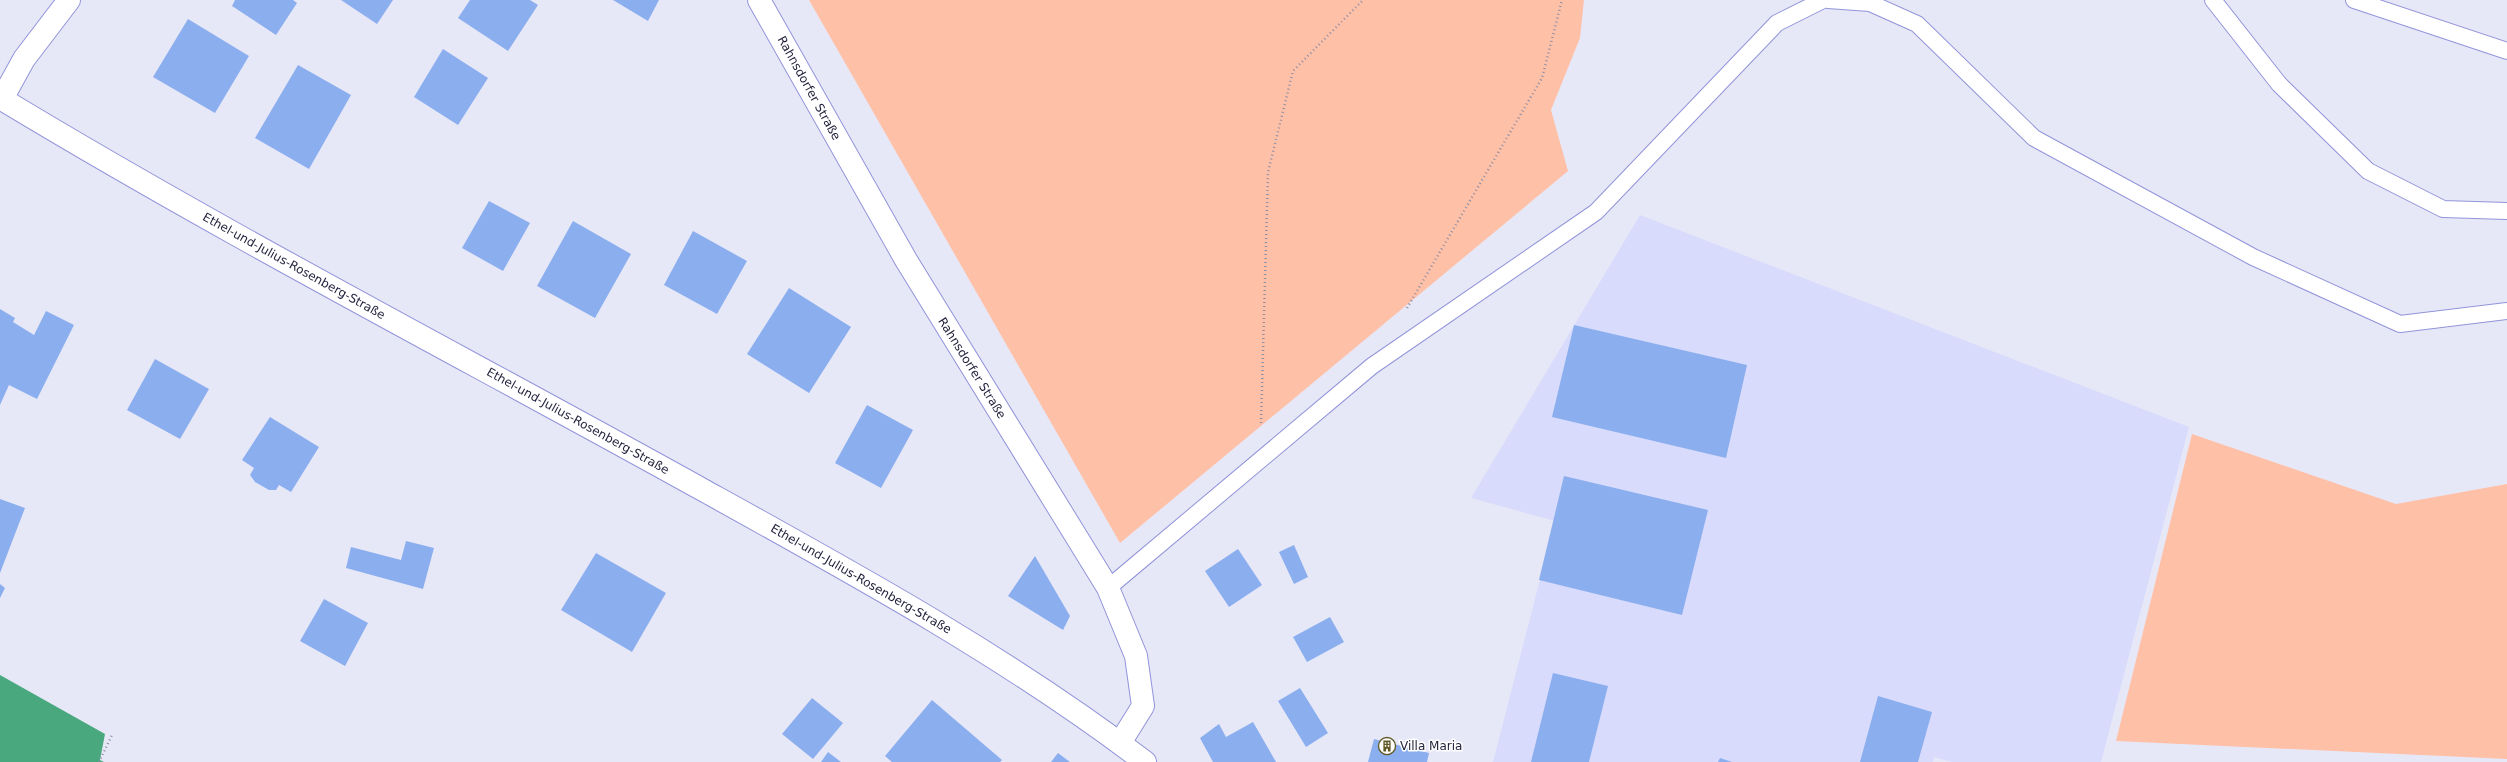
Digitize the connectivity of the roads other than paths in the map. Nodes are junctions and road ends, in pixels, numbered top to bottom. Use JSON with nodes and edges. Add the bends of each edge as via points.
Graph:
{"nodes":[{"id":1,"x":69,"y":0,"type":"edge"},
{"id":2,"x":759,"y":0,"type":"edge"},
{"id":3,"x":1823,"y":0,"type":"edge"},
{"id":4,"x":1828,"y":0,"type":"edge"},
{"id":5,"x":2213,"y":0,"type":"edge"},
{"id":6,"x":2354,"y":0,"type":"edge"},
{"id":7,"x":2507,"y":51,"type":"edge"},
{"id":8,"x":1,"y":99,"type":"edge"},
{"id":9,"x":2507,"y":212,"type":"edge"},
{"id":10,"x":2507,"y":311,"type":"edge"},
{"id":11,"x":1108,"y":588,"type":"junction"},
{"id":12,"x":1120,"y":743,"type":"junction"},
{"id":13,"x":1145,"y":762,"type":"edge"}],
"edges":[{"from":1,"to":8,"type":"main road","via":[[24,59]]},
{"from":2,"to":11,"type":"main road","name":"Rahnsdorfer Straße","via":[[906,260]]},
{"from":3,"to":11,"type":"lane","via":[[1777,23],[1596,212],[1372,366]]},
{"from":4,"to":10,"type":"lane","via":[[1870,3],[1917,24],[2034,138],[2253,257],[2400,324]]},
{"from":5,"to":9,"type":"lane","via":[[2279,84],[2368,171],[2443,209]]},
{"from":6,"to":7,"type":"lane"},
{"from":8,"to":12,"type":"main road","name":"Ethel-und-Julius-Rosenberg-Straße","via":[[347,296],[855,574],[995,657]]},
{"from":11,"to":12,"type":"main road","name":"Rahnsdorfer Straße","via":[[1136,656],[1143,706]]},
{"from":12,"to":13,"type":"main road","name":"Ethel-und-Julius-Rosenberg-Straße"}]}
